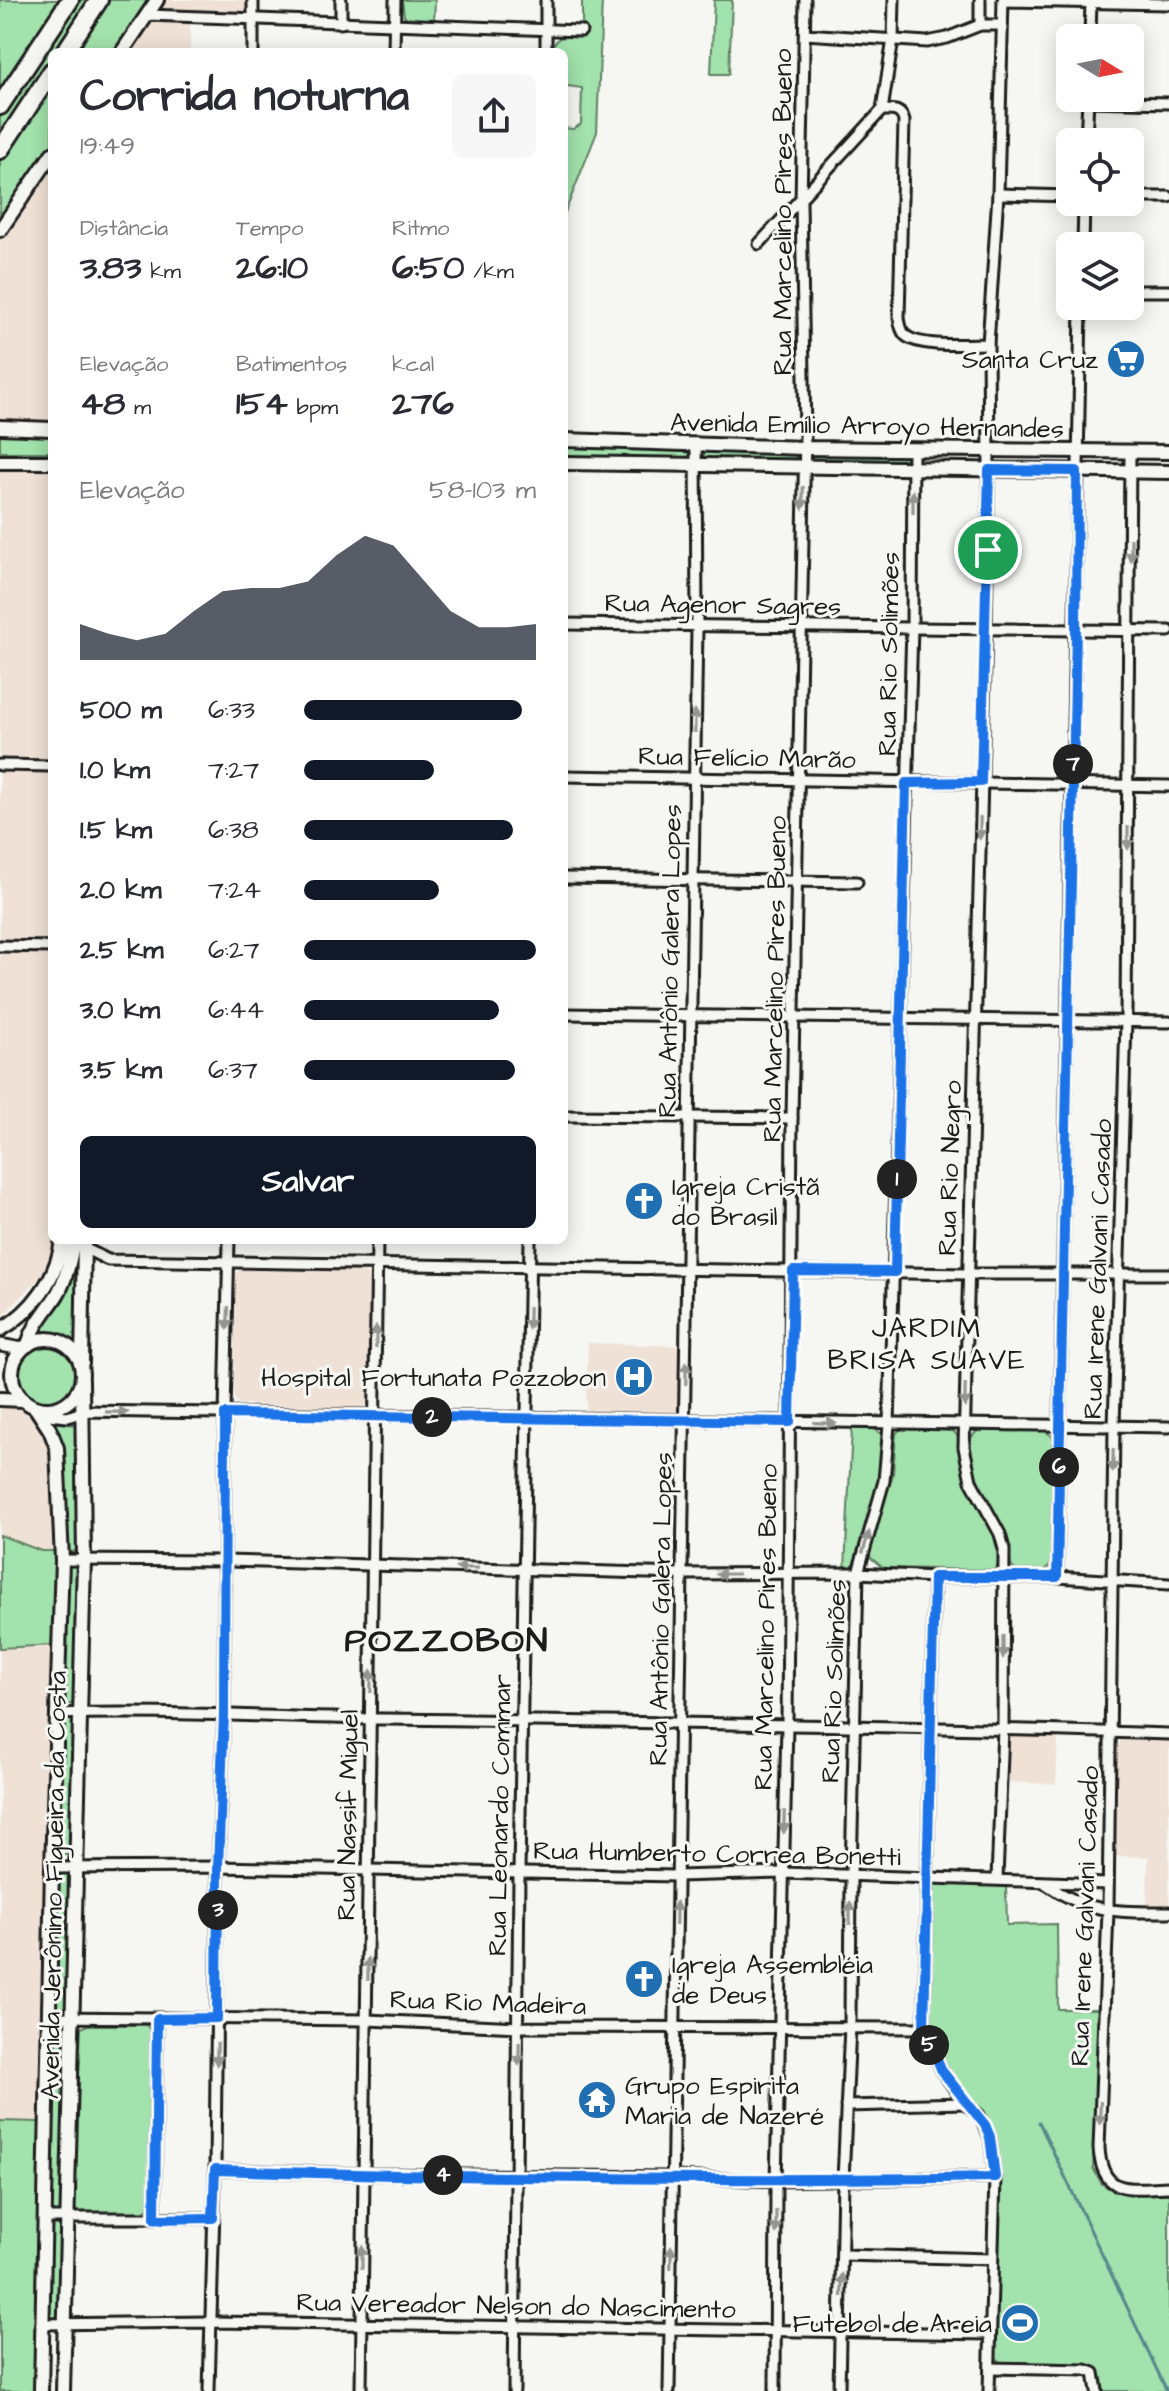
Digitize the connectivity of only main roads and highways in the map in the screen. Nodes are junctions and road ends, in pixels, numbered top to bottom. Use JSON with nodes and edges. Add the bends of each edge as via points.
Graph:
{"nodes":[{"id":1,"x":70,"y":0,"type":"edge"},
{"id":2,"x":99,"y":0,"type":"edge"},
{"id":3,"x":157,"y":0,"type":"edge"},
{"id":4,"x":68,"y":48,"type":"edge"},
{"id":5,"x":125,"y":48,"type":"edge"},
{"id":6,"x":48,"y":77,"type":"edge"},
{"id":7,"x":0,"y":106,"type":"edge"},
{"id":8,"x":0,"y":150,"type":"edge"},
{"id":9,"x":48,"y":160,"type":"edge"},
{"id":10,"x":0,"y":230,"type":"edge"},
{"id":11,"x":0,"y":427,"type":"edge"},
{"id":12,"x":48,"y":429,"type":"edge"},
{"id":13,"x":568,"y":440,"type":"edge"},
{"id":14,"x":1169,"y":452,"type":"edge"},
{"id":15,"x":0,"y":462,"type":"edge"},
{"id":16,"x":48,"y":462,"type":"edge"},
{"id":17,"x":568,"y":463,"type":"edge"},
{"id":18,"x":1169,"y":472,"type":"edge"},
{"id":19,"x":61,"y":1244,"type":"edge"},
{"id":20,"x":83,"y":1244,"type":"edge"},
{"id":21,"x":84,"y":1244,"type":"edge"},
{"id":22,"x":0,"y":1330,"type":"edge"},
{"id":23,"x":25,"y":1347,"type":"junction"},
{"id":24,"x":82,"y":1366,"type":"junction"},
{"id":25,"x":82,"y":1380,"type":"junction"},
{"id":26,"x":0,"y":1399,"type":"edge"},
{"id":27,"x":23,"y":1400,"type":"junction"},
{"id":28,"x":39,"y":1408,"type":"junction"},
{"id":29,"x":41,"y":2391,"type":"edge"},
{"id":30,"x":63,"y":2391,"type":"edge"}],
"edges":[{"from":1,"to":7,"type":"highway"},
{"from":2,"to":4,"type":"highway"},
{"from":3,"to":5,"type":"main road"},
{"from":6,"to":8,"type":"highway"},
{"from":9,"to":10,"type":"main road"},
{"from":11,"to":12,"type":"main road"},
{"from":13,"to":14,"type":"main road","name":"Avenida Emílio Arroyo Hernandes"},
{"from":15,"to":16,"type":"main road"},
{"from":17,"to":18,"type":"main road","name":"Avenida Emílio Arroyo Hernandes"},
{"from":19,"to":22,"type":"main road","via":[[39,1296]]},
{"from":20,"to":23,"type":"main road"},
{"from":21,"to":24,"type":"main road"},
{"from":23,"to":24,"type":"main road","via":[[47,1338],[60,1341],[76,1353]]},
{"from":23,"to":27,"type":"main road","via":[[12,1375]]},
{"from":24,"to":25,"type":"main road"},
{"from":25,"to":28,"type":"main road","via":[[68,1403]]},
{"from":25,"to":30,"type":"main road","name":"Avenida Jerônimo Figueira da Costa","via":[[84,1559]]},
{"from":26,"to":27,"type":"main road"},
{"from":27,"to":28,"type":"main road"},
{"from":28,"to":29,"type":"main road","name":"Avenida Jerônimo Figueira da Costa","via":[[57,1448],[62,1560]]}]}
